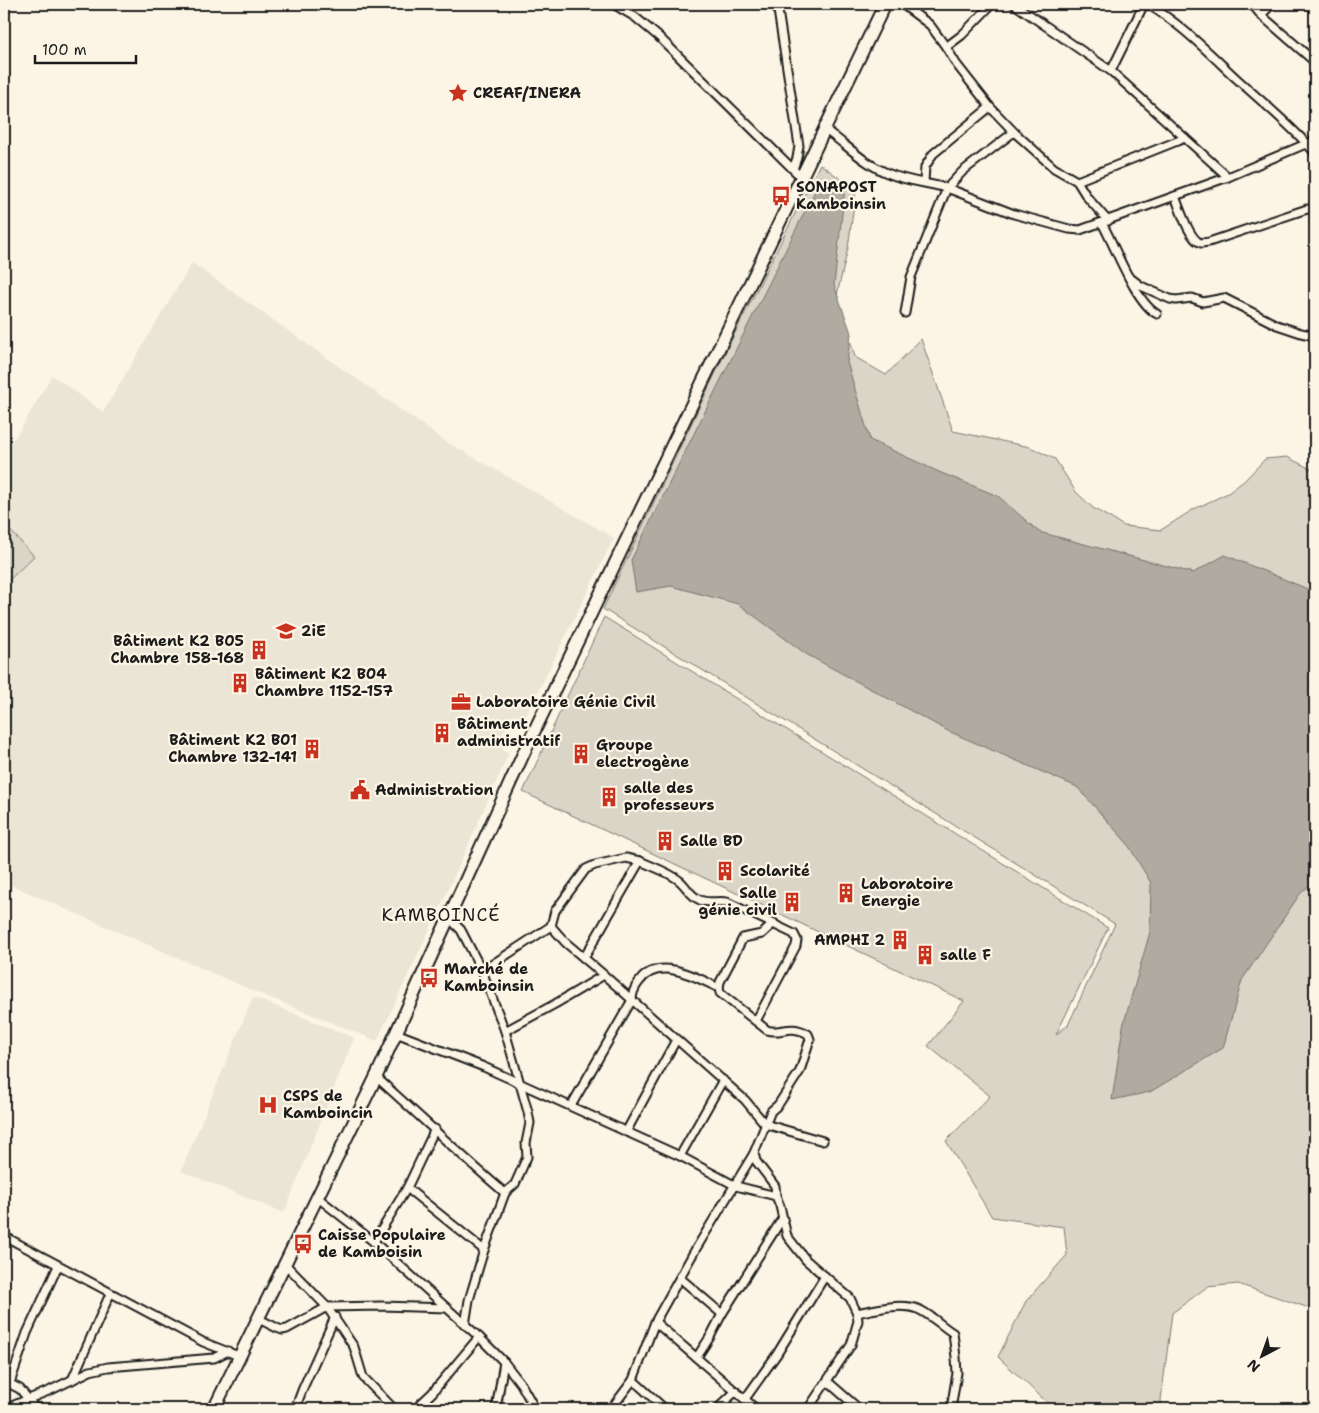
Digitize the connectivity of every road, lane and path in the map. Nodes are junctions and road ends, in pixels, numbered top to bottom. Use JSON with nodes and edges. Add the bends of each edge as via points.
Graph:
{"nodes":[{"id":1,"x":613,"y":4,"type":"edge"},
{"id":2,"x":777,"y":4,"type":"edge"},
{"id":3,"x":885,"y":4,"type":"edge"},
{"id":4,"x":902,"y":4,"type":"edge"},
{"id":5,"x":992,"y":4,"type":"edge"},
{"id":6,"x":1014,"y":4,"type":"edge"},
{"id":7,"x":1146,"y":4,"type":"edge"},
{"id":8,"x":1252,"y":4,"type":"edge"},
{"id":9,"x":1272,"y":4,"type":"edge"},
{"id":10,"x":1261,"y":15,"type":"junction"},
{"id":11,"x":946,"y":47,"type":"junction"},
{"id":12,"x":1315,"y":62,"type":"edge"},
{"id":13,"x":1111,"y":71,"type":"junction"},
{"id":14,"x":990,"y":107,"type":"junction"},
{"id":15,"x":824,"y":129,"type":"junction"},
{"id":16,"x":1014,"y":132,"type":"junction"},
{"id":17,"x":1185,"y":138,"type":"junction"},
{"id":18,"x":1315,"y":140,"type":"edge"},
{"id":19,"x":1308,"y":144,"type":"junction"},
{"id":20,"x":1315,"y":153,"type":"edge"},
{"id":21,"x":793,"y":169,"type":"junction"},
{"id":22,"x":1228,"y":176,"type":"junction"},
{"id":23,"x":801,"y":177,"type":"junction"},
{"id":24,"x":924,"y":182,"type":"junction"},
{"id":25,"x":1077,"y":182,"type":"junction"},
{"id":26,"x":947,"y":188,"type":"junction"},
{"id":27,"x":1175,"y":196,"type":"junction"},
{"id":28,"x":1315,"y":210,"type":"edge"},
{"id":29,"x":1105,"y":222,"type":"junction"},
{"id":30,"x":1129,"y":277,"type":"junction"},
{"id":31,"x":905,"y":313,"type":"dead end"},
{"id":32,"x":1157,"y":314,"type":"dead end"},
{"id":33,"x":1315,"y":336,"type":"edge"},
{"id":34,"x":640,"y":861,"type":"junction"},
{"id":35,"x":448,"y":917,"type":"junction"},
{"id":36,"x":774,"y":923,"type":"junction"},
{"id":37,"x":551,"y":926,"type":"junction"},
{"id":38,"x":584,"y":958,"type":"junction"},
{"id":39,"x":482,"y":971,"type":"junction"},
{"id":40,"x":604,"y":974,"type":"junction"},
{"id":41,"x":719,"y":988,"type":"junction"},
{"id":42,"x":632,"y":1000,"type":"junction"},
{"id":43,"x":756,"y":1021,"type":"junction"},
{"id":44,"x":505,"y":1031,"type":"junction"},
{"id":45,"x":396,"y":1033,"type":"junction"},
{"id":46,"x":676,"y":1040,"type":"junction"},
{"id":47,"x":376,"y":1077,"type":"junction"},
{"id":48,"x":723,"y":1080,"type":"junction"},
{"id":49,"x":520,"y":1084,"type":"junction"},
{"id":50,"x":571,"y":1106,"type":"junction"},
{"id":51,"x":765,"y":1124,"type":"junction"},
{"id":52,"x":435,"y":1129,"type":"junction"},
{"id":53,"x":626,"y":1132,"type":"junction"},
{"id":54,"x":823,"y":1141,"type":"dead end"},
{"id":55,"x":754,"y":1153,"type":"junction"},
{"id":56,"x":680,"y":1156,"type":"junction"},
{"id":57,"x":736,"y":1186,"type":"junction"},
{"id":58,"x":407,"y":1188,"type":"junction"},
{"id":59,"x":505,"y":1193,"type":"junction"},
{"id":60,"x":776,"y":1196,"type":"junction"},
{"id":61,"x":317,"y":1197,"type":"junction"},
{"id":62,"x":782,"y":1219,"type":"junction"},
{"id":63,"x":4,"y":1236,"type":"edge"},
{"id":64,"x":374,"y":1242,"type":"junction"},
{"id":65,"x":484,"y":1250,"type":"junction"},
{"id":66,"x":285,"y":1264,"type":"junction"},
{"id":67,"x":58,"y":1266,"type":"junction"},
{"id":68,"x":825,"y":1276,"type":"junction"},
{"id":69,"x":680,"y":1278,"type":"junction"},
{"id":70,"x":110,"y":1294,"type":"junction"},
{"id":71,"x":327,"y":1307,"type":"junction"},
{"id":72,"x":447,"y":1308,"type":"junction"},
{"id":73,"x":857,"y":1313,"type":"junction"},
{"id":74,"x":722,"y":1314,"type":"junction"},
{"id":75,"x":335,"y":1317,"type":"junction"},
{"id":76,"x":259,"y":1319,"type":"junction"},
{"id":77,"x":655,"y":1322,"type":"junction"},
{"id":78,"x":466,"y":1325,"type":"junction"},
{"id":79,"x":480,"y":1337,"type":"junction"},
{"id":80,"x":228,"y":1352,"type":"junction"},
{"id":81,"x":241,"y":1357,"type":"junction"},
{"id":82,"x":697,"y":1357,"type":"junction"},
{"id":83,"x":504,"y":1362,"type":"junction"},
{"id":84,"x":633,"y":1380,"type":"junction"},
{"id":85,"x":72,"y":1381,"type":"junction"},
{"id":86,"x":828,"y":1381,"type":"junction"},
{"id":87,"x":7,"y":1382,"type":"edge"},
{"id":88,"x":736,"y":1391,"type":"junction"},
{"id":89,"x":27,"y":1398,"type":"junction"},
{"id":90,"x":745,"y":1399,"type":"junction"},
{"id":91,"x":424,"y":1400,"type":"junction"},
{"id":92,"x":4,"y":1409,"type":"edge"},
{"id":93,"x":36,"y":1409,"type":"edge"},
{"id":94,"x":214,"y":1409,"type":"edge"},
{"id":95,"x":295,"y":1409,"type":"edge"},
{"id":96,"x":394,"y":1409,"type":"edge"},
{"id":97,"x":415,"y":1409,"type":"edge"},
{"id":98,"x":434,"y":1409,"type":"edge"},
{"id":99,"x":496,"y":1409,"type":"edge"},
{"id":100,"x":535,"y":1409,"type":"edge"},
{"id":101,"x":611,"y":1409,"type":"edge"},
{"id":102,"x":666,"y":1409,"type":"edge"},
{"id":103,"x":717,"y":1409,"type":"edge"},
{"id":104,"x":756,"y":1409,"type":"edge"},
{"id":105,"x":808,"y":1409,"type":"edge"},
{"id":106,"x":859,"y":1409,"type":"edge"},
{"id":107,"x":950,"y":1409,"type":"edge"}],
"edges":[{"from":1,"to":21,"type":"street","via":[[659,37]]},
{"from":2,"to":21,"type":"street","via":[[799,146]]},
{"from":3,"to":15,"type":"main road"},
{"from":4,"to":11,"type":"street","via":[[930,25]]},
{"from":5,"to":11,"type":"street"},
{"from":6,"to":13,"type":"street"},
{"from":7,"to":13,"type":"street"},
{"from":7,"to":19,"type":"street","via":[[1162,13]]},
{"from":8,"to":10,"type":"street"},
{"from":9,"to":10,"type":"street"},
{"from":10,"to":12,"type":"street"},
{"from":11,"to":14,"type":"street"},
{"from":13,"to":17,"type":"street"},
{"from":14,"to":16,"type":"street"},
{"from":14,"to":24,"type":"street","via":[[933,154],[925,167]]},
{"from":15,"to":23,"type":"main road"},
{"from":15,"to":24,"type":"street","via":[[885,173]]},
{"from":16,"to":25,"type":"street","via":[[1054,168]]},
{"from":16,"to":26,"type":"street","via":[[963,171]]},
{"from":17,"to":22,"type":"street"},
{"from":17,"to":25,"type":"street"},
{"from":18,"to":19,"type":"street"},
{"from":19,"to":20,"type":"street"},
{"from":19,"to":22,"type":"street"},
{"from":21,"to":23,"type":"street"},
{"from":22,"to":27,"type":"street"},
{"from":23,"to":35,"type":"main road"},
{"from":24,"to":26,"type":"street"},
{"from":25,"to":29,"type":"street"},
{"from":26,"to":29,"type":"street","via":[[1014,214],[1069,229],[1080,230]]},
{"from":26,"to":31,"type":"street","via":[[911,277]]},
{"from":27,"to":28,"type":"street","via":[[1191,234],[1201,243],[1307,209]]},
{"from":27,"to":29,"type":"street"},
{"from":29,"to":30,"type":"street"},
{"from":30,"to":32,"type":"street","via":[[1146,306]]},
{"from":30,"to":33,"type":"street","via":[[1170,299],[1192,298],[1203,302],[1224,298],[1277,325]]},
{"from":34,"to":36,"type":"street","via":[[677,879],[701,901],[727,902]]},
{"from":34,"to":37,"type":"street","via":[[626,858],[586,869],[555,912]]},
{"from":34,"to":38,"type":"street"},
{"from":35,"to":39,"type":"street","via":[[461,930]]},
{"from":35,"to":45,"type":"main road"},
{"from":36,"to":41,"type":"street","via":[[762,934],[743,938]]},
{"from":36,"to":43,"type":"street","via":[[794,934],[796,946]]},
{"from":37,"to":38,"type":"street"},
{"from":37,"to":39,"type":"street"},
{"from":38,"to":40,"type":"street"},
{"from":39,"to":44,"type":"street"},
{"from":40,"to":42,"type":"street"},
{"from":40,"to":44,"type":"street"},
{"from":41,"to":42,"type":"street","via":[[669,968],[658,969],[643,976]]},
{"from":41,"to":43,"type":"street","via":[[720,993]]},
{"from":42,"to":46,"type":"street"},
{"from":42,"to":50,"type":"street"},
{"from":43,"to":51,"type":"street","via":[[769,1031],[788,1028],[808,1034],[810,1039],[800,1071]]},
{"from":44,"to":49,"type":"street"},
{"from":45,"to":47,"type":"main road"},
{"from":45,"to":49,"type":"street"},
{"from":46,"to":48,"type":"street"},
{"from":46,"to":53,"type":"street"},
{"from":47,"to":52,"type":"street"},
{"from":47,"to":61,"type":"main road"},
{"from":48,"to":51,"type":"street"},
{"from":48,"to":56,"type":"street"},
{"from":49,"to":50,"type":"street"},
{"from":49,"to":59,"type":"street","via":[[530,1123],[527,1157],[515,1184]]},
{"from":50,"to":53,"type":"street"},
{"from":51,"to":54,"type":"street"},
{"from":51,"to":55,"type":"street"},
{"from":52,"to":58,"type":"street"},
{"from":52,"to":59,"type":"street"},
{"from":53,"to":56,"type":"street"},
{"from":55,"to":57,"type":"street"},
{"from":55,"to":60,"type":"street","via":[[756,1161],[773,1181]]},
{"from":56,"to":57,"type":"street"},
{"from":57,"to":60,"type":"street"},
{"from":57,"to":69,"type":"street"},
{"from":58,"to":64,"type":"street"},
{"from":58,"to":65,"type":"street"},
{"from":59,"to":65,"type":"street"},
{"from":60,"to":62,"type":"street"},
{"from":61,"to":64,"type":"street"},
{"from":61,"to":66,"type":"main road"},
{"from":62,"to":68,"type":"street","via":[[786,1236],[795,1248]]},
{"from":62,"to":74,"type":"street"},
{"from":63,"to":67,"type":"street"},
{"from":64,"to":72,"type":"street"},
{"from":65,"to":78,"type":"street","via":[[469,1300]]},
{"from":66,"to":71,"type":"street"},
{"from":66,"to":76,"type":"main road"},
{"from":67,"to":70,"type":"street"},
{"from":67,"to":87,"type":"street"},
{"from":68,"to":73,"type":"street","via":[[850,1298]]},
{"from":68,"to":90,"type":"street"},
{"from":69,"to":74,"type":"street"},
{"from":69,"to":77,"type":"street"},
{"from":70,"to":80,"type":"street"},
{"from":70,"to":85,"type":"street"},
{"from":71,"to":72,"type":"street"},
{"from":71,"to":75,"type":"street"},
{"from":71,"to":76,"type":"street","via":[[282,1330]]},
{"from":72,"to":78,"type":"street"},
{"from":73,"to":86,"type":"street","via":[[851,1345]]},
{"from":73,"to":107,"type":"street","via":[[908,1307],[919,1310],[952,1333],[957,1373]]},
{"from":74,"to":82,"type":"street"},
{"from":75,"to":95,"type":"street"},
{"from":75,"to":96,"type":"street","via":[[354,1347],[363,1377]]},
{"from":76,"to":81,"type":"main road"},
{"from":77,"to":82,"type":"street"},
{"from":77,"to":84,"type":"street"},
{"from":78,"to":79,"type":"street"},
{"from":79,"to":83,"type":"street"},
{"from":79,"to":91,"type":"street"},
{"from":80,"to":81,"type":"street"},
{"from":80,"to":85,"type":"street","via":[[214,1358],[108,1367],[90,1371]]},
{"from":81,"to":94,"type":"main road"},
{"from":82,"to":88,"type":"street"},
{"from":83,"to":99,"type":"street"},
{"from":83,"to":100,"type":"street"},
{"from":84,"to":101,"type":"street"},
{"from":84,"to":102,"type":"street"},
{"from":85,"to":89,"type":"street"},
{"from":86,"to":105,"type":"street"},
{"from":86,"to":106,"type":"street"},
{"from":87,"to":89,"type":"street","via":[[20,1389]]},
{"from":88,"to":90,"type":"street"},
{"from":88,"to":103,"type":"street"},
{"from":89,"to":92,"type":"street"},
{"from":89,"to":93,"type":"street"},
{"from":90,"to":104,"type":"street"},
{"from":91,"to":97,"type":"street"},
{"from":91,"to":98,"type":"street"}]}
